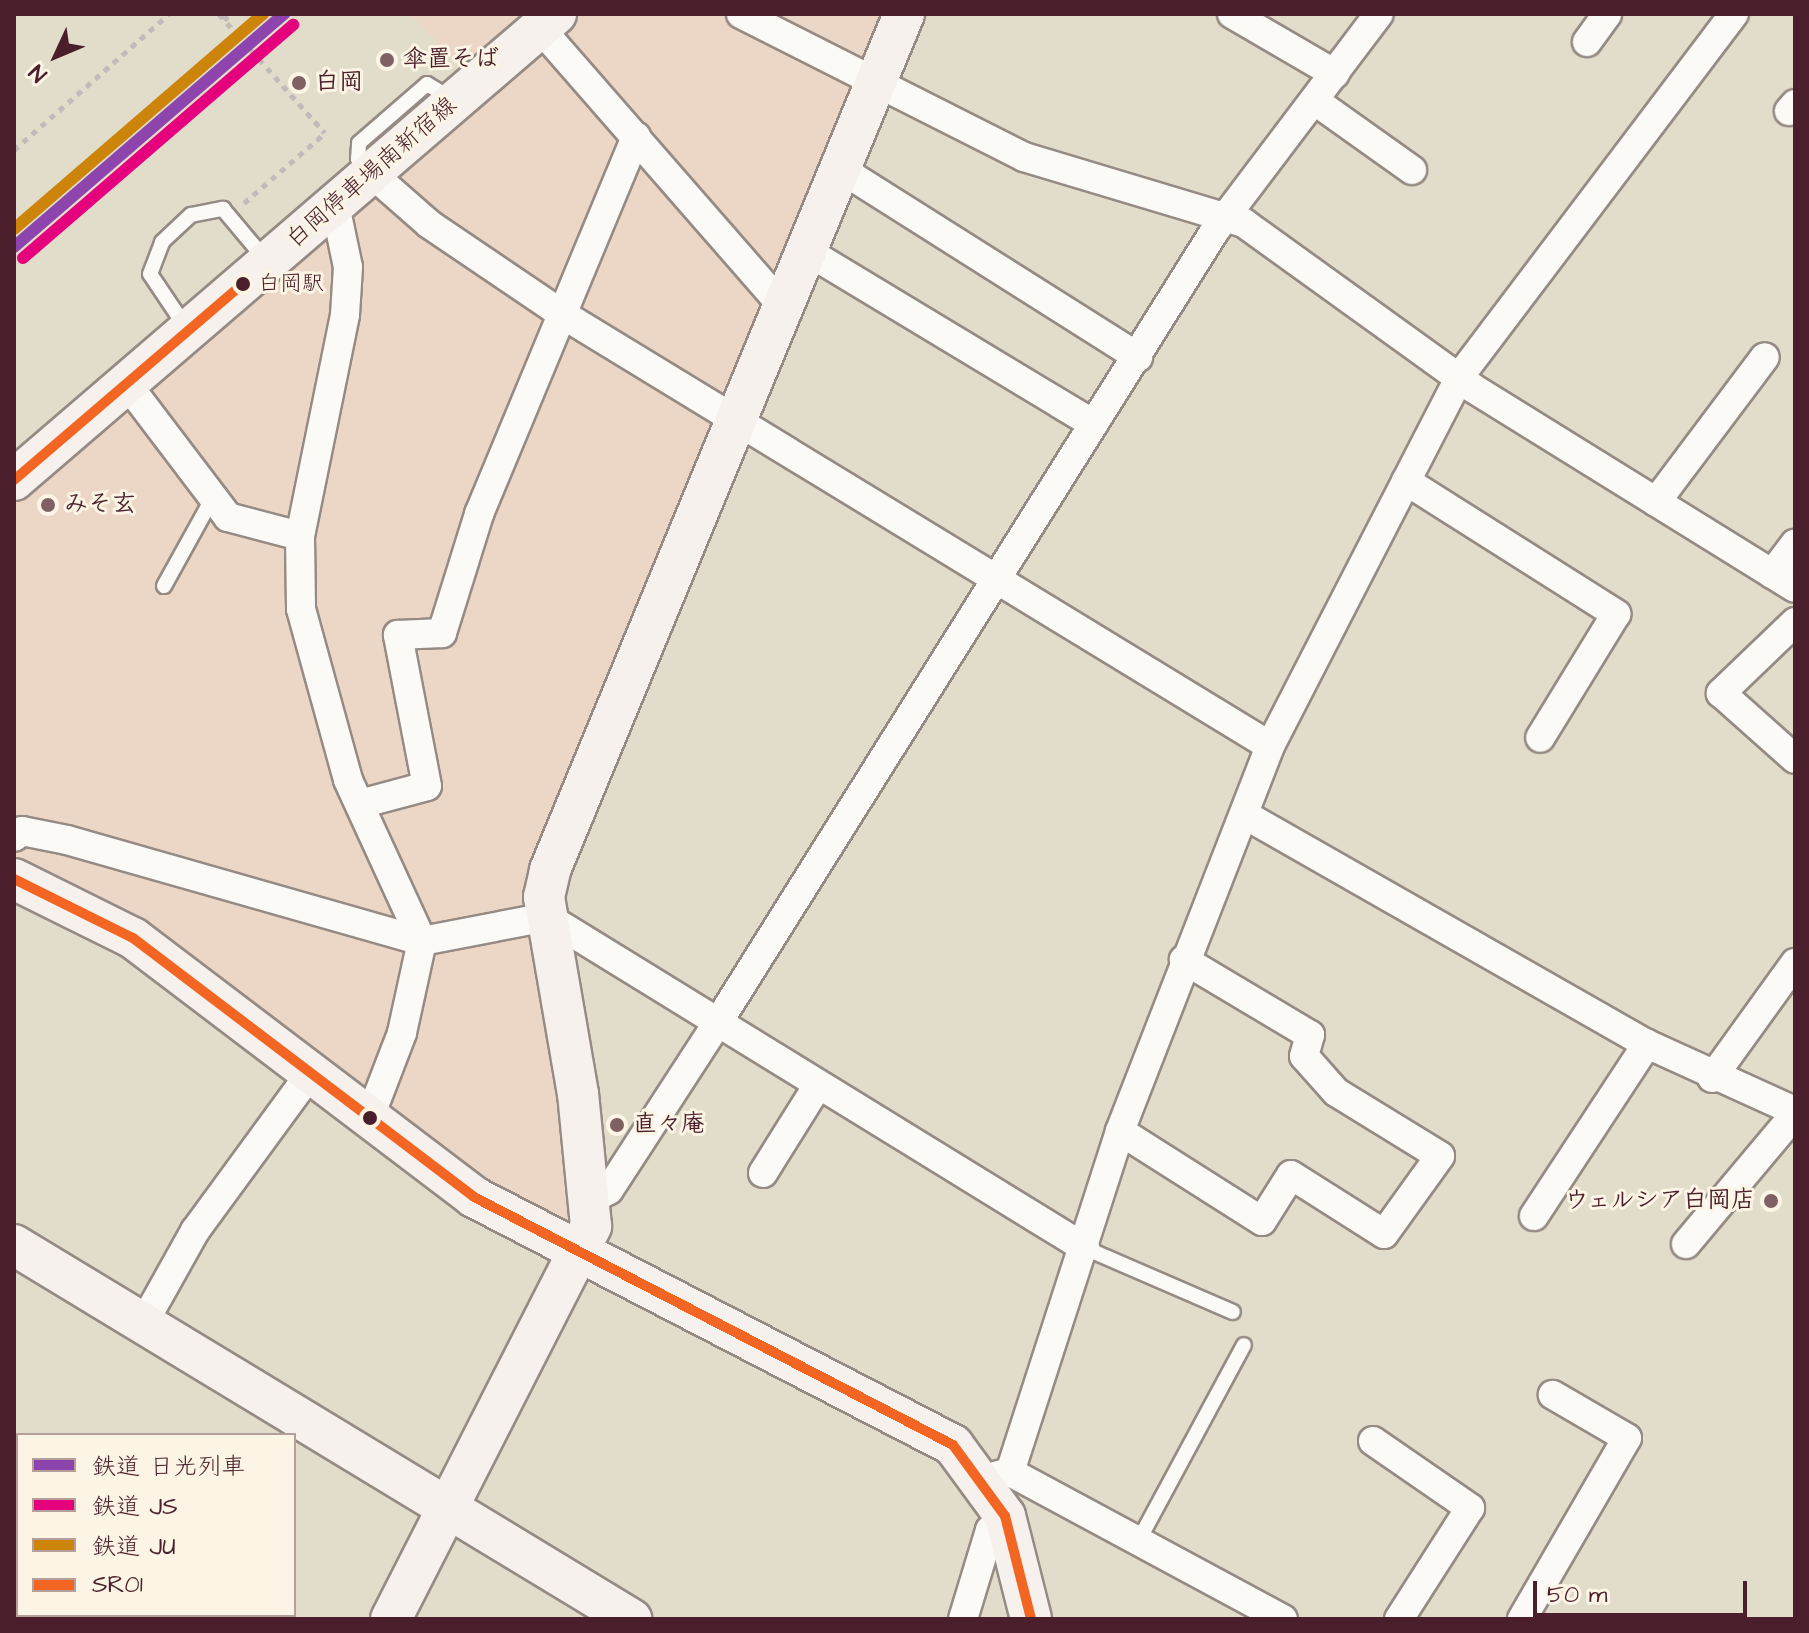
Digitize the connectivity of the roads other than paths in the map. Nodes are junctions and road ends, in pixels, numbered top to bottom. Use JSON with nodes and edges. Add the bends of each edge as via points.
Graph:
{"nodes":[{"id":1,"x":741,"y":14,"type":"edge"},
{"id":2,"x":904,"y":14,"type":"edge"},
{"id":3,"x":1232,"y":14,"type":"edge"},
{"id":4,"x":1379,"y":14,"type":"edge"},
{"id":5,"x":1607,"y":14,"type":"edge"},
{"id":6,"x":1734,"y":14,"type":"edge"},
{"id":7,"x":548,"y":21,"type":"edge"},
{"id":8,"x":1587,"y":42,"type":"dead end"},
{"id":9,"x":1335,"y":74,"type":"junction"},
{"id":10,"x":876,"y":80,"type":"junction"},
{"id":11,"x":1315,"y":101,"type":"junction"},
{"id":12,"x":636,"y":136,"type":"junction"},
{"id":13,"x":839,"y":168,"type":"junction"},
{"id":14,"x":1412,"y":170,"type":"dead end"},
{"id":15,"x":371,"y":173,"type":"junction"},
{"id":16,"x":335,"y":205,"type":"junction"},
{"id":17,"x":1225,"y":218,"type":"junction"},
{"id":18,"x":805,"y":250,"type":"junction"},
{"id":19,"x":268,"y":263,"type":"junction"},
{"id":20,"x":782,"y":305,"type":"junction"},
{"id":21,"x":562,"y":314,"type":"junction"},
{"id":22,"x":188,"y":331,"type":"junction"},
{"id":23,"x":1138,"y":357,"type":"junction"},
{"id":24,"x":1765,"y":357,"type":"dead end"},
{"id":25,"x":1460,"y":376,"type":"junction"},
{"id":26,"x":127,"y":384,"type":"junction"},
{"id":27,"x":736,"y":418,"type":"junction"},
{"id":28,"x":1094,"y":424,"type":"junction"},
{"id":29,"x":14,"y":480,"type":"edge"},
{"id":30,"x":1406,"y":481,"type":"junction"},
{"id":31,"x":211,"y":501,"type":"junction"},
{"id":32,"x":1656,"y":502,"type":"junction"},
{"id":33,"x":300,"y":536,"type":"junction"},
{"id":34,"x":1795,"y":544,"type":"edge"},
{"id":35,"x":995,"y":575,"type":"junction"},
{"id":36,"x":1784,"y":581,"type":"edge"},
{"id":37,"x":164,"y":586,"type":"dead end"},
{"id":38,"x":1795,"y":622,"type":"edge"},
{"id":39,"x":1540,"y":738,"type":"dead end"},
{"id":40,"x":1270,"y":746,"type":"junction"},
{"id":41,"x":1795,"y":759,"type":"edge"},
{"id":42,"x":360,"y":804,"type":"junction"},
{"id":43,"x":1247,"y":816,"type":"junction"},
{"id":44,"x":14,"y":837,"type":"edge"},
{"id":45,"x":14,"y":879,"type":"edge"},
{"id":46,"x":547,"y":917,"type":"junction"},
{"id":47,"x":422,"y":941,"type":"junction"},
{"id":48,"x":1184,"y":960,"type":"junction"},
{"id":49,"x":1795,"y":963,"type":"edge"},
{"id":50,"x":717,"y":1024,"type":"junction"},
{"id":51,"x":1647,"y":1044,"type":"junction"},
{"id":52,"x":310,"y":1074,"type":"junction"},
{"id":53,"x":1712,"y":1078,"type":"junction"},
{"id":54,"x":818,"y":1085,"type":"junction"},
{"id":55,"x":1795,"y":1113,"type":"edge"},
{"id":56,"x":369,"y":1119,"type":"junction"},
{"id":57,"x":1120,"y":1131,"type":"junction"},
{"id":58,"x":763,"y":1173,"type":"dead end"},
{"id":59,"x":592,"y":1199,"type":"junction"},
{"id":60,"x":1534,"y":1216,"type":"dead end"},
{"id":61,"x":1686,"y":1244,"type":"dead end"},
{"id":62,"x":14,"y":1245,"type":"edge"},
{"id":63,"x":1085,"y":1248,"type":"junction"},
{"id":64,"x":579,"y":1253,"type":"junction"},
{"id":65,"x":1233,"y":1312,"type":"dead end"},
{"id":66,"x":143,"y":1324,"type":"junction"},
{"id":67,"x":1244,"y":1345,"type":"dead end"},
{"id":68,"x":1553,"y":1395,"type":"dead end"},
{"id":69,"x":1373,"y":1441,"type":"dead end"},
{"id":70,"x":996,"y":1476,"type":"junction"},
{"id":71,"x":448,"y":1507,"type":"junction"},
{"id":72,"x":1005,"y":1516,"type":"junction"},
{"id":73,"x":1140,"y":1538,"type":"junction"},
{"id":74,"x":391,"y":1619,"type":"edge"},
{"id":75,"x":631,"y":1619,"type":"edge"},
{"id":76,"x":963,"y":1619,"type":"edge"},
{"id":77,"x":1031,"y":1619,"type":"edge"},
{"id":78,"x":1283,"y":1619,"type":"edge"},
{"id":79,"x":1399,"y":1619,"type":"edge"},
{"id":80,"x":1522,"y":1619,"type":"edge"}],
"edges":[{"from":1,"to":10,"type":"street"},
{"from":2,"to":10,"type":"street"},
{"from":3,"to":9,"type":"street"},
{"from":4,"to":9,"type":"street"},
{"from":5,"to":8,"type":"street"},
{"from":6,"to":25,"type":"street"},
{"from":7,"to":12,"type":"street"},
{"from":7,"to":15,"type":"street","name":"白岡停車場南新宿線"},
{"from":9,"to":11,"type":"street"},
{"from":10,"to":13,"type":"street"},
{"from":10,"to":17,"type":"street","via":[[1024,157]]},
{"from":11,"to":14,"type":"street"},
{"from":11,"to":17,"type":"street"},
{"from":12,"to":20,"type":"street"},
{"from":12,"to":21,"type":"street"},
{"from":13,"to":18,"type":"street"},
{"from":13,"to":23,"type":"street"},
{"from":15,"to":16,"type":"street","name":"白岡停車場南新宿線"},
{"from":15,"to":21,"type":"street","via":[[429,224]]},
{"from":16,"to":19,"type":"street","name":"白岡停車場南新宿線"},
{"from":16,"to":33,"type":"street","via":[[348,267],[345,315]]},
{"from":17,"to":23,"type":"street"},
{"from":17,"to":25,"type":"street","via":[[1244,223]]},
{"from":18,"to":20,"type":"street"},
{"from":18,"to":28,"type":"street"},
{"from":19,"to":22,"type":"street","name":"白岡停車場南新宿線"},
{"from":19,"to":22,"type":"lane","via":[[223,209],[191,215],[162,242],[150,274]]},
{"from":20,"to":27,"type":"street"},
{"from":21,"to":27,"type":"street"},
{"from":21,"to":42,"type":"street","via":[[479,514],[442,633],[398,635],[427,786]]},
{"from":22,"to":26,"type":"street","name":"白岡停車場南新宿線"},
{"from":23,"to":28,"type":"street"},
{"from":24,"to":32,"type":"street"},
{"from":25,"to":30,"type":"street"},
{"from":25,"to":32,"type":"street"},
{"from":26,"to":29,"type":"street","name":"白岡停車場南新宿線"},
{"from":26,"to":31,"type":"street"},
{"from":27,"to":35,"type":"street"},
{"from":27,"to":46,"type":"street","via":[[550,870]]},
{"from":28,"to":35,"type":"street"},
{"from":30,"to":39,"type":"street","via":[[1616,614]]},
{"from":30,"to":40,"type":"street"},
{"from":31,"to":33,"type":"street","via":[[228,517]]},
{"from":31,"to":37,"type":"lane"},
{"from":32,"to":36,"type":"street"},
{"from":33,"to":42,"type":"street","via":[[301,609],[319,689]]},
{"from":34,"to":36,"type":"street"},
{"from":35,"to":40,"type":"street"},
{"from":35,"to":50,"type":"street"},
{"from":38,"to":41,"type":"street","via":[[1721,693]]},
{"from":40,"to":43,"type":"street"},
{"from":42,"to":47,"type":"street"},
{"from":43,"to":48,"type":"street"},
{"from":43,"to":51,"type":"street"},
{"from":44,"to":47,"type":"street","via":[[22,831],[67,840]]},
{"from":45,"to":52,"type":"street","via":[[133,938]]},
{"from":46,"to":47,"type":"street"},
{"from":46,"to":50,"type":"street"},
{"from":46,"to":59,"type":"street"},
{"from":47,"to":56,"type":"street","via":[[402,1033]]},
{"from":48,"to":57,"type":"street"},
{"from":48,"to":57,"type":"street","via":[[1310,1035],[1304,1056],[1336,1092],[1440,1156],[1384,1234],[1291,1175],[1262,1221]]},
{"from":49,"to":53,"type":"street"},
{"from":50,"to":54,"type":"street"},
{"from":50,"to":59,"type":"street","via":[[609,1190]]},
{"from":51,"to":53,"type":"street"},
{"from":51,"to":60,"type":"street"},
{"from":52,"to":56,"type":"street"},
{"from":52,"to":66,"type":"street","via":[[195,1231]]},
{"from":53,"to":55,"type":"street"},
{"from":54,"to":58,"type":"street"},
{"from":54,"to":63,"type":"street"},
{"from":55,"to":61,"type":"street"},
{"from":56,"to":64,"type":"street","via":[[474,1197]]},
{"from":57,"to":63,"type":"street"},
{"from":59,"to":64,"type":"street"},
{"from":62,"to":66,"type":"street"},
{"from":63,"to":65,"type":"lane"},
{"from":63,"to":70,"type":"street"},
{"from":64,"to":70,"type":"street","via":[[909,1418]]},
{"from":64,"to":71,"type":"street"},
{"from":66,"to":71,"type":"street"},
{"from":67,"to":73,"type":"lane"},
{"from":68,"to":80,"type":"street","via":[[1627,1438]]},
{"from":69,"to":79,"type":"street","via":[[1470,1508]]},
{"from":70,"to":72,"type":"street"},
{"from":70,"to":73,"type":"street"},
{"from":71,"to":74,"type":"street"},
{"from":71,"to":75,"type":"street"},
{"from":72,"to":76,"type":"street","via":[[990,1530]]},
{"from":72,"to":77,"type":"street"},
{"from":73,"to":78,"type":"street"}]}
